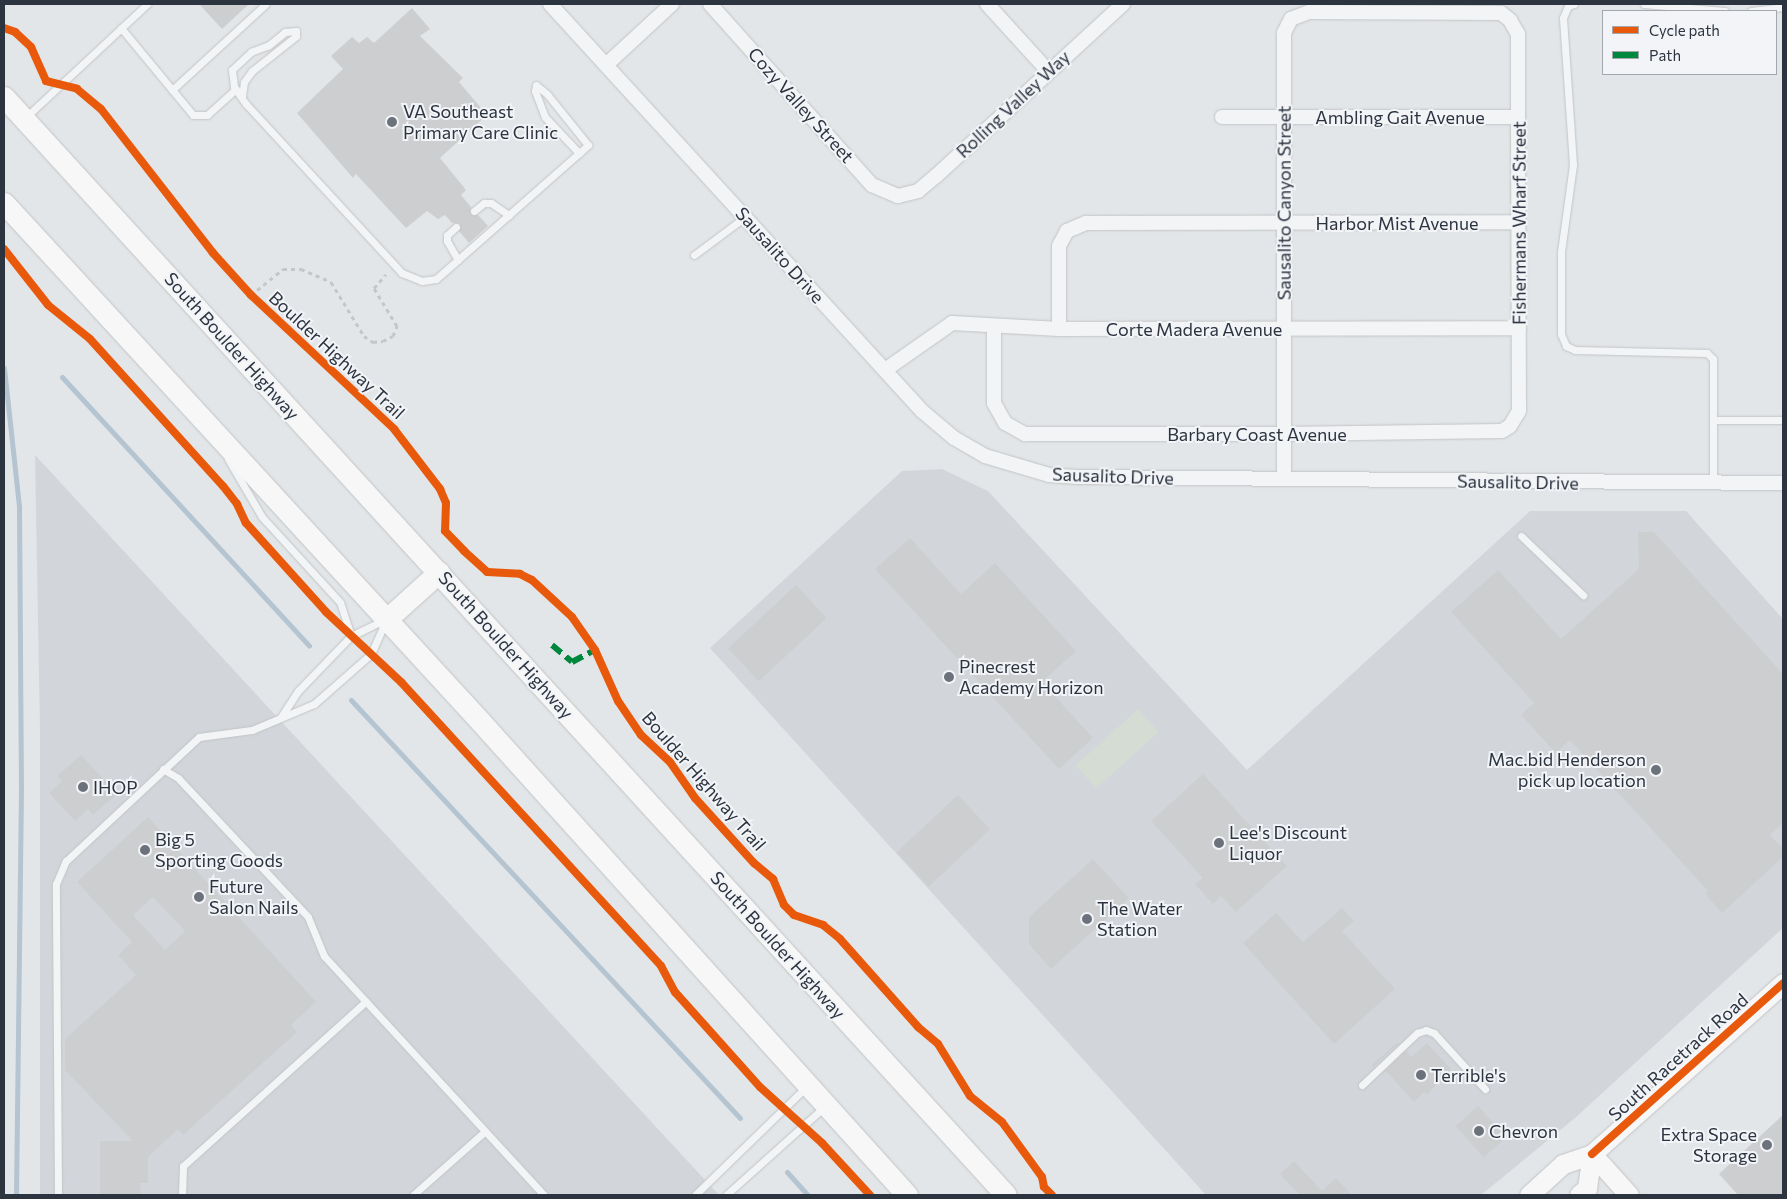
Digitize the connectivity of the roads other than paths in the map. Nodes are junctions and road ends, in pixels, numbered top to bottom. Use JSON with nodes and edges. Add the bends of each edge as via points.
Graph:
{"nodes":[{"id":1,"x":148,"y":4,"type":"edge"},
{"id":2,"x":266,"y":4,"type":"edge"},
{"id":3,"x":550,"y":4,"type":"edge"},
{"id":4,"x":672,"y":4,"type":"edge"},
{"id":5,"x":710,"y":4,"type":"edge"},
{"id":6,"x":987,"y":4,"type":"edge"},
{"id":7,"x":1123,"y":4,"type":"edge"},
{"id":8,"x":1574,"y":4,"type":"edge"},
{"id":9,"x":1644,"y":4,"type":"edge"},
{"id":10,"x":1783,"y":7,"type":"edge"},
{"id":11,"x":1714,"y":10,"type":"edge"},
{"id":12,"x":1759,"y":10,"type":"edge"},
{"id":13,"x":1510,"y":20,"type":"joint"},
{"id":14,"x":121,"y":28,"type":"junction"},
{"id":15,"x":606,"y":65,"type":"junction"},
{"id":16,"x":1048,"y":72,"type":"junction"},
{"id":17,"x":236,"y":89,"type":"junction"},
{"id":18,"x":172,"y":90,"type":"junction"},
{"id":19,"x":242,"y":96,"type":"junction"},
{"id":20,"x":4,"y":97,"type":"edge"},
{"id":21,"x":1518,"y":116,"type":"junction"},
{"id":22,"x":1222,"y":117,"type":"dead end"},
{"id":23,"x":1284,"y":117,"type":"junction"},
{"id":24,"x":24,"y":119,"type":"junction"},
{"id":25,"x":579,"y":152,"type":"junction"},
{"id":26,"x":898,"y":196,"type":"joint"},
{"id":27,"x":4,"y":203,"type":"edge"},
{"id":28,"x":474,"y":211,"type":"dead end"},
{"id":29,"x":509,"y":215,"type":"junction"},
{"id":30,"x":745,"y":217,"type":"junction"},
{"id":31,"x":1519,"y":222,"type":"junction"},
{"id":32,"x":1284,"y":223,"type":"junction"},
{"id":33,"x":456,"y":227,"type":"dead end"},
{"id":34,"x":694,"y":255,"type":"dead end"},
{"id":35,"x":458,"y":260,"type":"junction"},
{"id":36,"x":994,"y":326,"type":"junction"},
{"id":37,"x":1284,"y":328,"type":"junction"},
{"id":38,"x":1519,"y":328,"type":"junction"},
{"id":39,"x":1058,"y":329,"type":"junction"},
{"id":40,"x":885,"y":370,"type":"junction"},
{"id":41,"x":1714,"y":420,"type":"junction"},
{"id":42,"x":1783,"y":420,"type":"edge"},
{"id":43,"x":206,"y":423,"type":"junction"},
{"id":44,"x":1510,"y":426,"type":"joint"},
{"id":45,"x":1284,"y":434,"type":"junction"},
{"id":46,"x":1284,"y":478,"type":"junction"},
{"id":47,"x":1713,"y":483,"type":"junction"},
{"id":48,"x":1783,"y":484,"type":"edge"},
{"id":49,"x":1521,"y":536,"type":"dead end"},
{"id":50,"x":439,"y":572,"type":"junction"},
{"id":51,"x":1583,"y":595,"type":"dead end"},
{"id":52,"x":387,"y":619,"type":"junction"},
{"id":53,"x":351,"y":636,"type":"junction"},
{"id":54,"x":280,"y":718,"type":"junction"},
{"id":55,"x":163,"y":769,"type":"junction"},
{"id":56,"x":1783,"y":983,"type":"edge"},
{"id":57,"x":366,"y":1002,"type":"junction"},
{"id":58,"x":1362,"y":1085,"type":"dead end"},
{"id":59,"x":807,"y":1086,"type":"junction"},
{"id":60,"x":1485,"y":1089,"type":"dead end"},
{"id":61,"x":825,"y":1105,"type":"junction"},
{"id":62,"x":485,"y":1131,"type":"junction"},
{"id":63,"x":1592,"y":1154,"type":"junction"},
{"id":64,"x":58,"y":1195,"type":"edge"},
{"id":65,"x":182,"y":1195,"type":"edge"},
{"id":66,"x":413,"y":1195,"type":"edge"},
{"id":67,"x":544,"y":1195,"type":"edge"},
{"id":68,"x":695,"y":1195,"type":"edge"},
{"id":69,"x":726,"y":1195,"type":"edge"},
{"id":70,"x":907,"y":1195,"type":"edge"},
{"id":71,"x":1006,"y":1195,"type":"edge"},
{"id":72,"x":1529,"y":1195,"type":"edge"},
{"id":73,"x":1578,"y":1195,"type":"edge"},
{"id":74,"x":1629,"y":1195,"type":"edge"}],
"edges":[{"from":1,"to":14,"type":"lane"},
{"from":2,"to":18,"type":"lane"},
{"from":3,"to":15,"type":"street","name":"Sausalito Drive"},
{"from":4,"to":15,"type":"street"},
{"from":5,"to":26,"type":"street","name":"Cozy Valley Street","via":[[872,185]]},
{"from":6,"to":16,"type":"street"},
{"from":7,"to":16,"type":"street","name":"Rolling Valley Way"},
{"from":8,"to":41,"type":"lane","via":[[1568,6],[1563,18],[1573,165],[1561,252],[1561,334],[1566,346],[1575,350],[1707,353],[1713,359]]},
{"from":9,"to":11,"type":"lane"},
{"from":10,"to":12,"type":"lane"},
{"from":13,"to":21,"type":"street","name":"Fishermans Wharf Street","via":[[1518,34]]},
{"from":13,"to":23,"type":"street","name":"Sausalito Canyon Street","via":[[1501,13],[1319,12],[1291,19],[1284,33]]},
{"from":14,"to":18,"type":"lane"},
{"from":14,"to":24,"type":"lane"},
{"from":15,"to":30,"type":"street","name":"Sausalito Drive"},
{"from":16,"to":26,"type":"street","name":"Rolling Valley Way","via":[[918,191]]},
{"from":17,"to":18,"type":"lane","via":[[206,115],[200,116],[193,116]]},
{"from":17,"to":19,"type":"lane"},
{"from":17,"to":19,"type":"lane","via":[[231,80],[232,70],[239,63],[285,32],[296,31],[296,36],[252,72],[244,82]]},
{"from":19,"to":35,"type":"lane","via":[[402,274],[422,281],[436,279]]},
{"from":20,"to":24,"type":"main road","name":"South Boulder Highway"},
{"from":21,"to":23,"type":"street","name":"Ambling Gait Avenue"},
{"from":21,"to":31,"type":"street","name":"Fishermans Wharf Street"},
{"from":22,"to":23,"type":"street","name":"Ambling Gait Avenue"},
{"from":23,"to":32,"type":"street","name":"Sausalito Canyon Street"},
{"from":24,"to":50,"type":"main road","name":"South Boulder Highway"},
{"from":25,"to":25,"type":"lane","via":[[545,117],[535,91],[536,85],[548,94],[588,145]]},
{"from":25,"to":29,"type":"lane"},
{"from":27,"to":43,"type":"main road"},
{"from":28,"to":29,"type":"lane","via":[[484,203],[491,203]]},
{"from":29,"to":35,"type":"lane"},
{"from":30,"to":34,"type":"lane"},
{"from":30,"to":40,"type":"street","name":"Sausalito Drive"},
{"from":31,"to":32,"type":"street","name":"Harbor Mist Avenue"},
{"from":31,"to":38,"type":"street","name":"Fishermans Wharf Street"},
{"from":32,"to":37,"type":"street","name":"Sausalito Canyon Street"},
{"from":32,"to":39,"type":"street","name":"Harbor Mist Avenue","via":[[1086,224],[1067,231],[1059,246]]},
{"from":33,"to":35,"type":"lane","via":[[447,235],[447,241]]},
{"from":36,"to":39,"type":"street","name":"Corte Madera Avenue"},
{"from":36,"to":40,"type":"street","name":"Corte Madera Avenue","via":[[952,324],[944,327]]},
{"from":36,"to":45,"type":"street","name":"Barbary Coast Avenue","via":[[994,404],[1005,423],[1025,434]]},
{"from":37,"to":38,"type":"street","name":"Corte Madera Avenue"},
{"from":37,"to":39,"type":"street","name":"Corte Madera Avenue"},
{"from":37,"to":45,"type":"street","name":"Sausalito Canyon Street"},
{"from":38,"to":44,"type":"street","name":"Fishermans Wharf Street","via":[[1519,411]]},
{"from":40,"to":46,"type":"street","name":"Sausalito Drive","via":[[922,411],[954,438],[985,456],[1017,468],[1076,477]]},
{"from":41,"to":42,"type":"lane"},
{"from":41,"to":47,"type":"lane"},
{"from":43,"to":52,"type":"main road"},
{"from":43,"to":53,"type":"lane","via":[[262,517],[340,602]]},
{"from":44,"to":45,"type":"street","name":"Barbary Coast Avenue","via":[[1502,432]]},
{"from":45,"to":46,"type":"street","name":"Sausalito Canyon Street"},
{"from":46,"to":47,"type":"street","name":"Sausalito Drive"},
{"from":47,"to":48,"type":"street","name":"Sausalito Drive"},
{"from":49,"to":51,"type":"lane"},
{"from":50,"to":52,"type":"main road"},
{"from":50,"to":71,"type":"main road","name":"South Boulder Highway"},
{"from":52,"to":53,"type":"lane"},
{"from":52,"to":54,"type":"lane","via":[[371,654],[314,704]]},
{"from":52,"to":59,"type":"main road"},
{"from":53,"to":54,"type":"lane","via":[[298,691]]},
{"from":54,"to":55,"type":"lane","via":[[252,730],[199,737]]},
{"from":55,"to":57,"type":"lane","via":[[178,778],[308,917],[324,956]]},
{"from":55,"to":64,"type":"lane","via":[[75,850],[56,884]]},
{"from":56,"to":63,"type":"main road","name":"South Racetrack Road"},
{"from":57,"to":62,"type":"lane"},
{"from":57,"to":65,"type":"lane","via":[[183,1166]]},
{"from":58,"to":60,"type":"lane","via":[[1417,1033],[1426,1030],[1434,1033]]},
{"from":59,"to":61,"type":"main road"},
{"from":59,"to":68,"type":"lane"},
{"from":61,"to":69,"type":"lane"},
{"from":61,"to":70,"type":"main road"},
{"from":62,"to":66,"type":"lane"},
{"from":62,"to":67,"type":"lane"},
{"from":63,"to":72,"type":"main road","name":"South Racetrack Road","via":[[1563,1164]]},
{"from":63,"to":73,"type":"main road","via":[[1586,1188]]},
{"from":63,"to":74,"type":"main road"}]}
